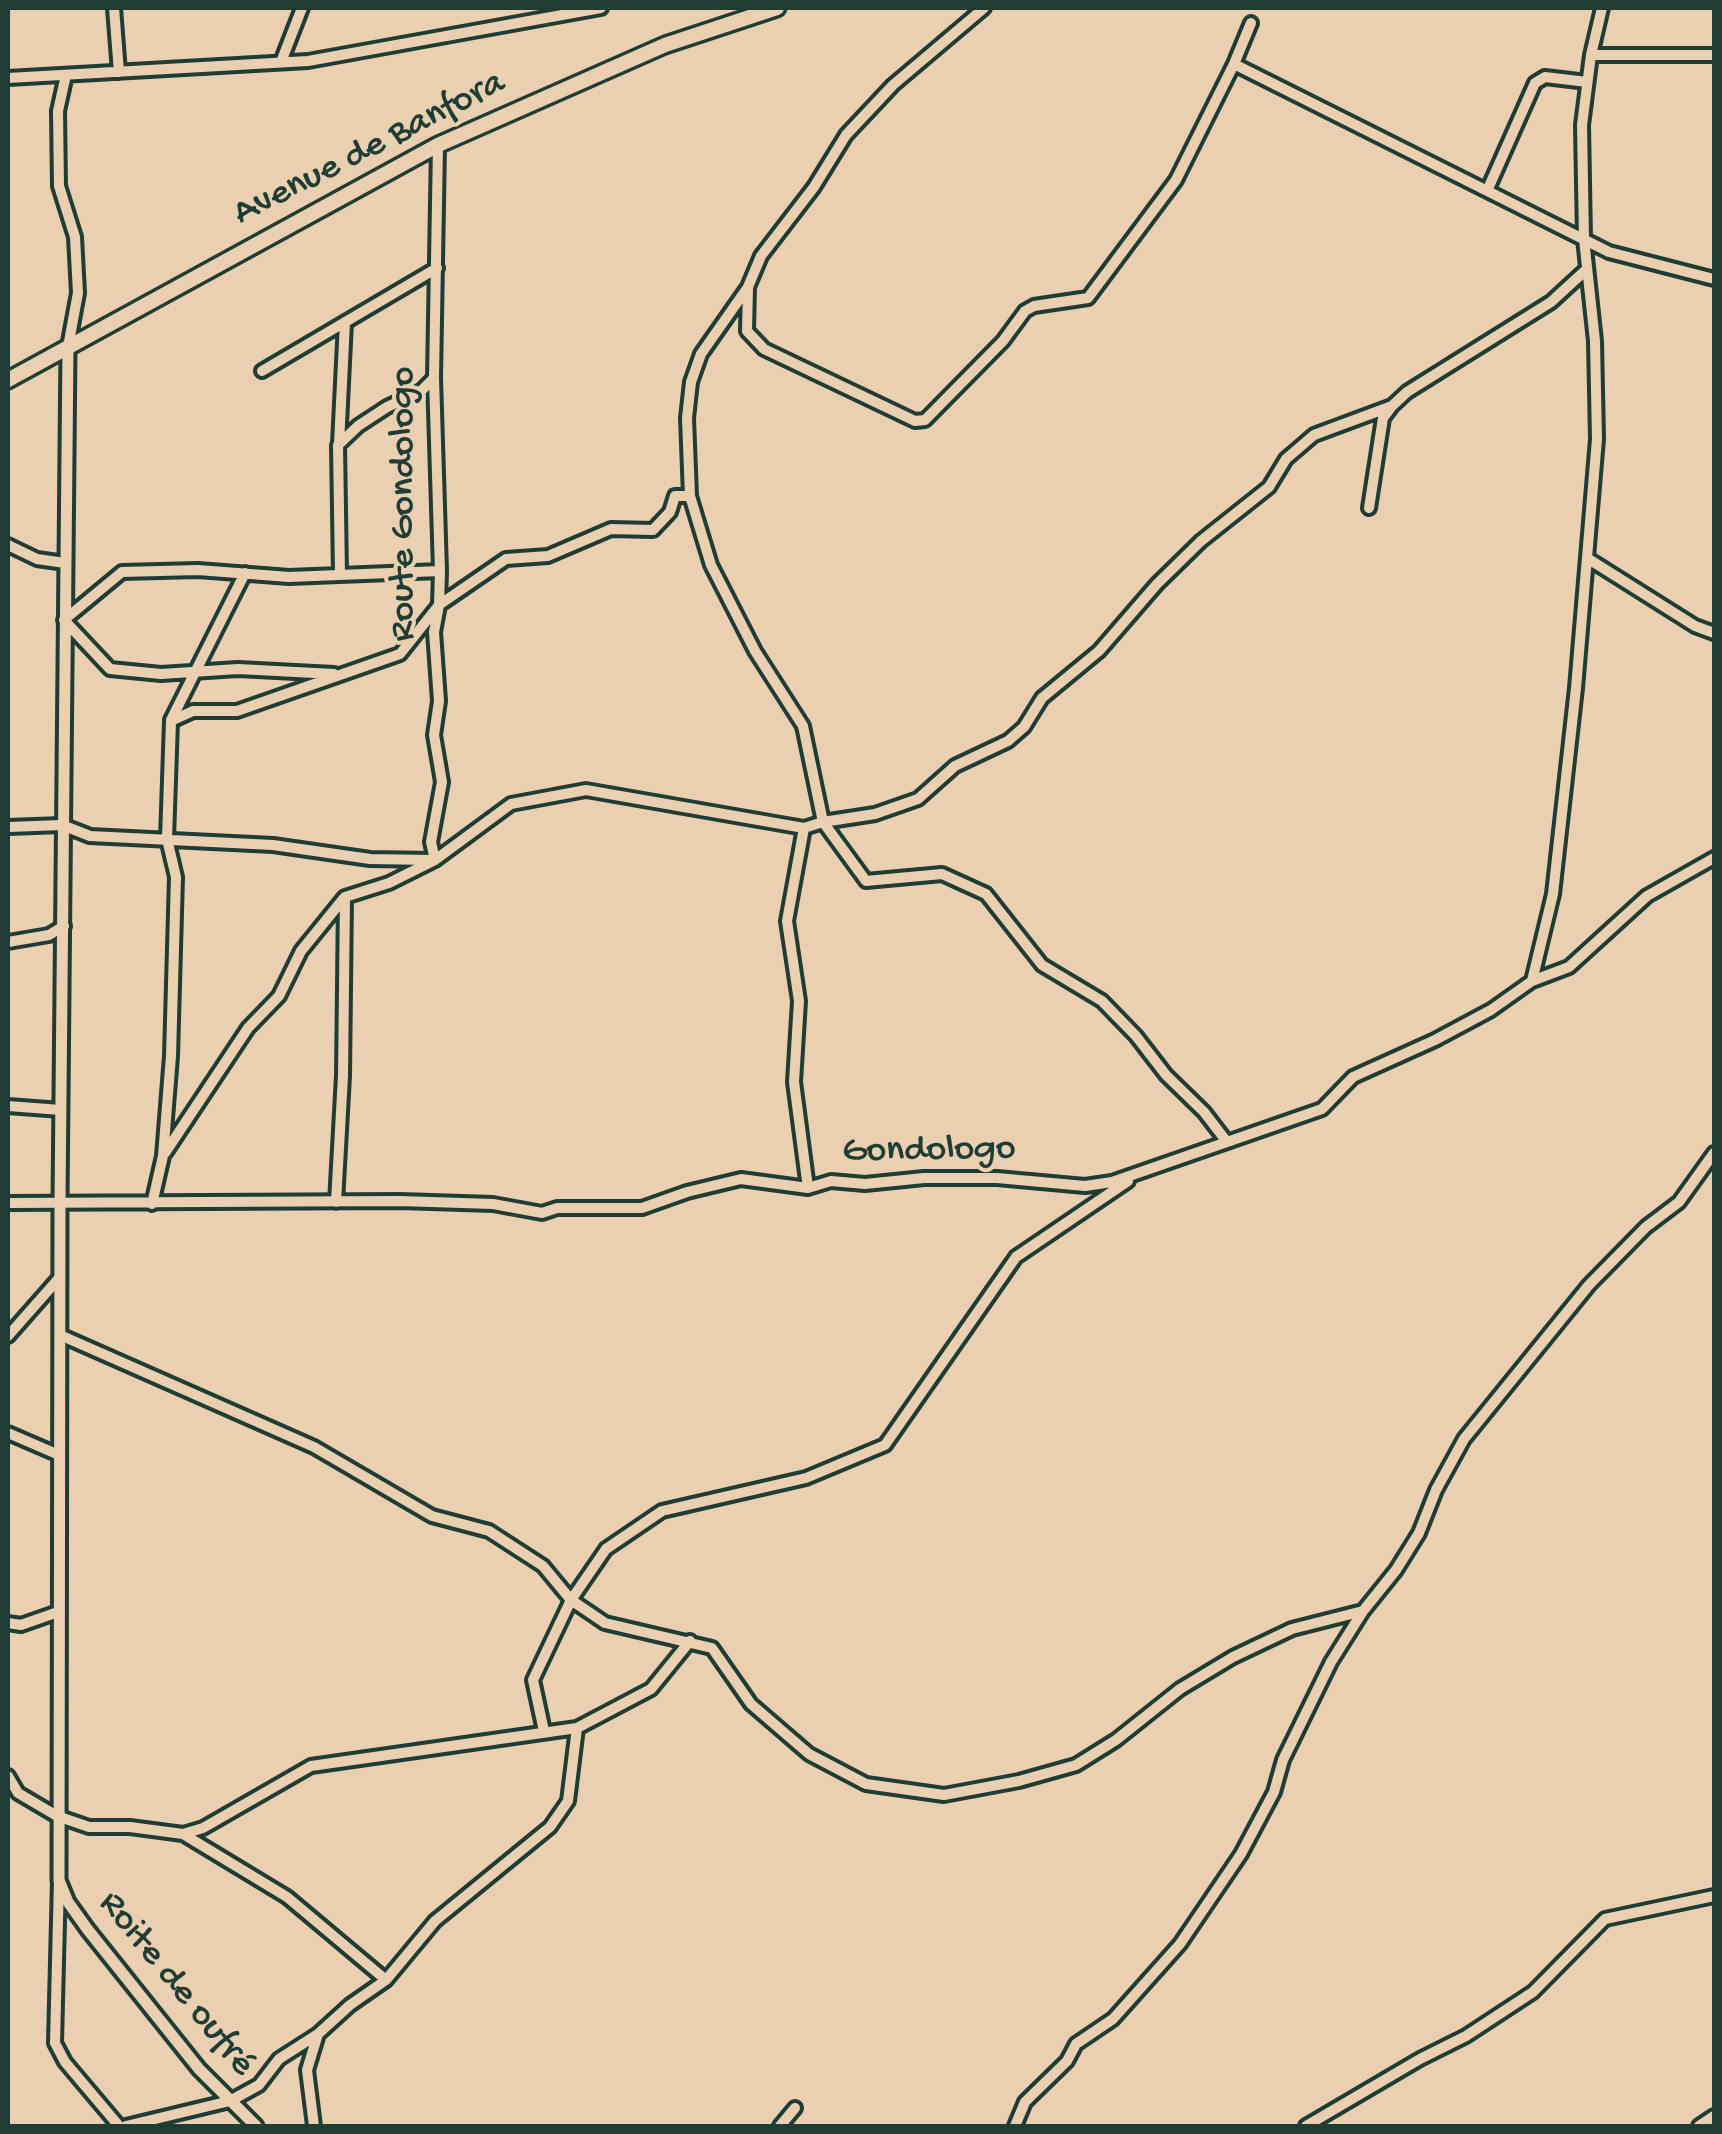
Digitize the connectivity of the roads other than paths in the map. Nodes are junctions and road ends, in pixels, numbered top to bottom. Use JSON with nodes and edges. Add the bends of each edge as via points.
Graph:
{"nodes":[{"id":1,"x":114,"y":8,"type":"edge"},
{"id":2,"x":302,"y":8,"type":"edge"},
{"id":3,"x":601,"y":8,"type":"edge"},
{"id":4,"x":777,"y":8,"type":"edge"},
{"id":5,"x":984,"y":8,"type":"edge"},
{"id":6,"x":1602,"y":8,"type":"edge"},
{"id":7,"x":534,"y":14,"type":"edge"},
{"id":8,"x":1251,"y":23,"type":"dead end"},
{"id":9,"x":1591,"y":55,"type":"junction"},
{"id":10,"x":1714,"y":55,"type":"edge"},
{"id":11,"x":281,"y":62,"type":"junction"},
{"id":12,"x":1234,"y":64,"type":"junction"},
{"id":13,"x":119,"y":72,"type":"junction"},
{"id":14,"x":66,"y":75,"type":"junction"},
{"id":15,"x":8,"y":78,"type":"edge"},
{"id":16,"x":1587,"y":82,"type":"junction"},
{"id":17,"x":438,"y":145,"type":"junction"},
{"id":18,"x":1488,"y":191,"type":"junction"},
{"id":19,"x":1584,"y":239,"type":"junction"},
{"id":20,"x":437,"y":268,"type":"junction"},
{"id":21,"x":1587,"y":269,"type":"junction"},
{"id":22,"x":1714,"y":279,"type":"edge"},
{"id":23,"x":748,"y":287,"type":"junction"},
{"id":24,"x":345,"y":322,"type":"junction"},
{"id":25,"x":68,"y":348,"type":"junction"},
{"id":26,"x":262,"y":371,"type":"dead end"},
{"id":27,"x":434,"y":378,"type":"junction"},
{"id":28,"x":8,"y":380,"type":"edge"},
{"id":29,"x":1392,"y":406,"type":"junction"},
{"id":30,"x":338,"y":445,"type":"junction"},
{"id":31,"x":690,"y":496,"type":"junction"},
{"id":32,"x":1369,"y":508,"type":"dead end"},
{"id":33,"x":8,"y":545,"type":"edge"},
{"id":34,"x":1587,"y":558,"type":"junction"},
{"id":35,"x":65,"y":563,"type":"junction"},
{"id":36,"x":440,"y":571,"type":"junction"},
{"id":37,"x":245,"y":573,"type":"junction"},
{"id":38,"x":340,"y":574,"type":"junction"},
{"id":39,"x":439,"y":605,"type":"junction"},
{"id":40,"x":64,"y":620,"type":"junction"},
{"id":41,"x":1714,"y":633,"type":"edge"},
{"id":42,"x":194,"y":672,"type":"junction"},
{"id":43,"x":341,"y":675,"type":"junction"},
{"id":44,"x":171,"y":721,"type":"junction"},
{"id":45,"x":824,"y":822,"type":"junction"},
{"id":46,"x":62,"y":825,"type":"junction"},
{"id":47,"x":8,"y":827,"type":"edge"},
{"id":48,"x":804,"y":828,"type":"junction"},
{"id":49,"x":167,"y":839,"type":"junction"},
{"id":50,"x":1714,"y":858,"type":"edge"},
{"id":51,"x":434,"y":860,"type":"junction"},
{"id":52,"x":345,"y":897,"type":"junction"},
{"id":53,"x":64,"y":926,"type":"junction"},
{"id":54,"x":8,"y":942,"type":"edge"},
{"id":55,"x":1532,"y":981,"type":"junction"},
{"id":56,"x":8,"y":1106,"type":"edge"},
{"id":57,"x":61,"y":1110,"type":"junction"},
{"id":58,"x":1227,"y":1142,"type":"junction"},
{"id":59,"x":1714,"y":1153,"type":"edge"},
{"id":60,"x":163,"y":1156,"type":"junction"},
{"id":61,"x":1140,"y":1173,"type":"junction"},
{"id":62,"x":808,"y":1188,"type":"junction"},
{"id":63,"x":8,"y":1202,"type":"edge"},
{"id":64,"x":60,"y":1202,"type":"junction"},
{"id":65,"x":336,"y":1202,"type":"junction"},
{"id":66,"x":152,"y":1204,"type":"junction"},
{"id":67,"x":60,"y":1277,"type":"junction"},
{"id":68,"x":60,"y":1335,"type":"junction"},
{"id":69,"x":8,"y":1336,"type":"edge"},
{"id":70,"x":8,"y":1432,"type":"edge"},
{"id":71,"x":59,"y":1456,"type":"junction"},
{"id":72,"x":570,"y":1600,"type":"junction"},
{"id":73,"x":1363,"y":1611,"type":"junction"},
{"id":74,"x":58,"y":1612,"type":"junction"},
{"id":75,"x":8,"y":1623,"type":"edge"},
{"id":76,"x":690,"y":1641,"type":"junction"},
{"id":77,"x":577,"y":1728,"type":"junction"},
{"id":78,"x":544,"y":1731,"type":"junction"},
{"id":79,"x":8,"y":1776,"type":"edge"},
{"id":80,"x":57,"y":1816,"type":"junction"},
{"id":81,"x":183,"y":1834,"type":"junction"},
{"id":82,"x":59,"y":1880,"type":"junction"},
{"id":83,"x":1714,"y":1896,"type":"edge"},
{"id":84,"x":386,"y":1980,"type":"junction"},
{"id":85,"x":318,"y":2034,"type":"junction"},
{"id":86,"x":230,"y":2100,"type":"junction"},
{"id":87,"x":1714,"y":2116,"type":"edge"},
{"id":88,"x":123,"y":2126,"type":"edge"},
{"id":89,"x":256,"y":2126,"type":"edge"},
{"id":90,"x":314,"y":2126,"type":"edge"},
{"id":91,"x":780,"y":2126,"type":"edge"},
{"id":92,"x":789,"y":2126,"type":"edge"},
{"id":93,"x":1015,"y":2126,"type":"edge"},
{"id":94,"x":1306,"y":2126,"type":"edge"},
{"id":95,"x":1699,"y":2126,"type":"edge"}],
"edges":[{"from":1,"to":13,"type":"street"},
{"from":2,"to":11,"type":"street"},
{"from":3,"to":7,"type":"street"},
{"from":4,"to":17,"type":"main road","name":"Avenue de Banfora","via":[[665,45]]},
{"from":5,"to":23,"type":"street","via":[[846,135],[761,256]]},
{"from":6,"to":9,"type":"street"},
{"from":7,"to":11,"type":"street"},
{"from":8,"to":12,"type":"street"},
{"from":9,"to":10,"type":"street"},
{"from":9,"to":16,"type":"street"},
{"from":11,"to":13,"type":"street"},
{"from":12,"to":18,"type":"street"},
{"from":12,"to":23,"type":"street","via":[[1176,180],[1088,298],[1025,311],[926,420],[915,421],[764,350],[747,332]]},
{"from":13,"to":14,"type":"street"},
{"from":14,"to":15,"type":"street"},
{"from":14,"to":25,"type":"street","via":[[58,111],[59,186],[74,238],[78,293]]},
{"from":16,"to":18,"type":"street","via":[[1544,77],[1535,83]]},
{"from":16,"to":19,"type":"street"},
{"from":17,"to":20,"type":"street","name":"Route Gondologo"},
{"from":17,"to":25,"type":"main road","name":"Avenue de Banfora"},
{"from":18,"to":19,"type":"street"},
{"from":19,"to":21,"type":"street"},
{"from":19,"to":22,"type":"street","via":[[1609,252]]},
{"from":20,"to":24,"type":"street"},
{"from":20,"to":27,"type":"street","name":"Route Gondologo"},
{"from":21,"to":29,"type":"street","via":[[1552,302]]},
{"from":21,"to":34,"type":"street","via":[[1597,439]]},
{"from":23,"to":31,"type":"street","via":[[701,354],[691,382]]},
{"from":24,"to":26,"type":"street"},
{"from":24,"to":30,"type":"street"},
{"from":25,"to":28,"type":"main road","name":"Avenue de Banfora"},
{"from":25,"to":35,"type":"street","name":"Roite de oufré"},
{"from":27,"to":30,"type":"street"},
{"from":27,"to":36,"type":"street","name":"Route Gondologo"},
{"from":29,"to":32,"type":"street","via":[[1383,418]]},
{"from":29,"to":45,"type":"street","via":[[1314,435],[1286,459],[1270,487],[1156,584],[1008,741],[955,766],[918,799]]},
{"from":30,"to":38,"type":"street"},
{"from":31,"to":39,"type":"street","via":[[675,496],[653,530],[612,529],[548,556],[506,559]]},
{"from":31,"to":45,"type":"street","via":[[711,565],[803,726]]},
{"from":33,"to":35,"type":"street"},
{"from":34,"to":41,"type":"street"},
{"from":34,"to":55,"type":"street","via":[[1552,894]]},
{"from":35,"to":40,"type":"street","name":"Roite de oufré"},
{"from":36,"to":38,"type":"street"},
{"from":36,"to":39,"type":"street","name":"Route Gondologo"},
{"from":37,"to":38,"type":"street"},
{"from":37,"to":40,"type":"street","via":[[122,572]]},
{"from":37,"to":42,"type":"street"},
{"from":39,"to":43,"type":"street","via":[[400,654]]},
{"from":39,"to":51,"type":"street","name":"Route Gondologo","via":[[434,735],[442,782]]},
{"from":40,"to":42,"type":"street","via":[[110,669]]},
{"from":40,"to":46,"type":"street","name":"Roite de oufré"},
{"from":42,"to":43,"type":"street"},
{"from":42,"to":44,"type":"street"},
{"from":43,"to":44,"type":"street","via":[[237,711],[193,711]]},
{"from":44,"to":49,"type":"street"},
{"from":45,"to":48,"type":"street"},
{"from":45,"to":58,"type":"street","via":[[866,881],[942,874],[986,894],[1042,965],[1102,1001]]},
{"from":46,"to":47,"type":"street"},
{"from":46,"to":49,"type":"street","via":[[90,836]]},
{"from":46,"to":53,"type":"street","name":"Roite de oufré"},
{"from":48,"to":51,"type":"street","via":[[586,790],[511,804]]},
{"from":48,"to":62,"type":"street","via":[[787,920],[799,1001],[794,1082]]},
{"from":49,"to":51,"type":"street"},
{"from":49,"to":60,"type":"street","via":[[176,877]]},
{"from":50,"to":55,"type":"street","name":"Gondologo","via":[[1647,896],[1569,966]]},
{"from":51,"to":52,"type":"street"},
{"from":52,"to":60,"type":"street"},
{"from":52,"to":65,"type":"street"},
{"from":53,"to":54,"type":"street"},
{"from":53,"to":57,"type":"street","name":"Roite de oufré"},
{"from":55,"to":58,"type":"street","name":"Gondologo","via":[[1435,1040],[1353,1076],[1322,1109]]},
{"from":56,"to":57,"type":"street"},
{"from":57,"to":64,"type":"street","name":"Roite de oufré"},
{"from":58,"to":61,"type":"street","name":"Gondologo"},
{"from":59,"to":73,"type":"street","via":[[1680,1202],[1589,1284],[1506,1384],[1464,1439],[1419,1533]]},
{"from":60,"to":66,"type":"street"},
{"from":61,"to":62,"type":"street","name":"Gondologo","via":[[1085,1186],[961,1178],[831,1181]]},
{"from":61,"to":72,"type":"street","via":[[1016,1256],[885,1445],[806,1478],[662,1511],[606,1548]]},
{"from":62,"to":65,"type":"street","name":"Gondologo","via":[[741,1178],[642,1208],[542,1213],[494,1204]]},
{"from":63,"to":64,"type":"street","name":"Gondologo"},
{"from":64,"to":66,"type":"street","name":"Gondologo"},
{"from":64,"to":67,"type":"street","name":"Roite de oufré"},
{"from":65,"to":66,"type":"street","name":"Gondologo"},
{"from":67,"to":68,"type":"street","name":"Roite de oufré"},
{"from":67,"to":69,"type":"street"},
{"from":68,"to":71,"type":"street","name":"Roite de oufré"},
{"from":68,"to":72,"type":"street","via":[[314,1447],[432,1516],[489,1531],[544,1566]]},
{"from":70,"to":71,"type":"street"},
{"from":71,"to":74,"type":"street","name":"Roite de oufré"},
{"from":72,"to":76,"type":"street","via":[[605,1622]]},
{"from":72,"to":78,"type":"street","via":[[533,1680]]},
{"from":73,"to":76,"type":"street","via":[[1292,1629],[1233,1657],[1076,1766],[944,1795],[866,1784],[809,1754],[750,1704],[712,1648]]},
{"from":73,"to":93,"type":"street","via":[[1330,1662],[1241,1854],[1200,1916],[1113,2019],[1076,2044],[1025,2102]]},
{"from":74,"to":75,"type":"street"},
{"from":74,"to":80,"type":"street","name":"Roite de oufré"},
{"from":76,"to":77,"type":"street","via":[[651,1689]]},
{"from":77,"to":78,"type":"street"},
{"from":77,"to":84,"type":"street","via":[[568,1802],[550,1827],[435,1920]]},
{"from":78,"to":81,"type":"street","via":[[310,1766]]},
{"from":79,"to":80,"type":"street","via":[[18,1793]]},
{"from":80,"to":81,"type":"street","via":[[89,1827]]},
{"from":80,"to":82,"type":"street","name":"Roite de oufré"},
{"from":81,"to":84,"type":"street","via":[[287,1897]]},
{"from":82,"to":86,"type":"street","name":"Roite de oufré","via":[[88,1930]]},
{"from":82,"to":88,"type":"street","via":[[54,2043]]},
{"from":83,"to":94,"type":"street","via":[[1605,1919],[1533,1992]]},
{"from":84,"to":85,"type":"street"},
{"from":85,"to":86,"type":"street","via":[[279,2059],[259,2085]]},
{"from":85,"to":90,"type":"street","via":[[307,2070]]},
{"from":86,"to":88,"type":"street"},
{"from":86,"to":89,"type":"street","name":"Roite de oufré"},
{"from":87,"to":95,"type":"street"},
{"from":91,"to":92,"type":"street","via":[[794,2108]]}]}
